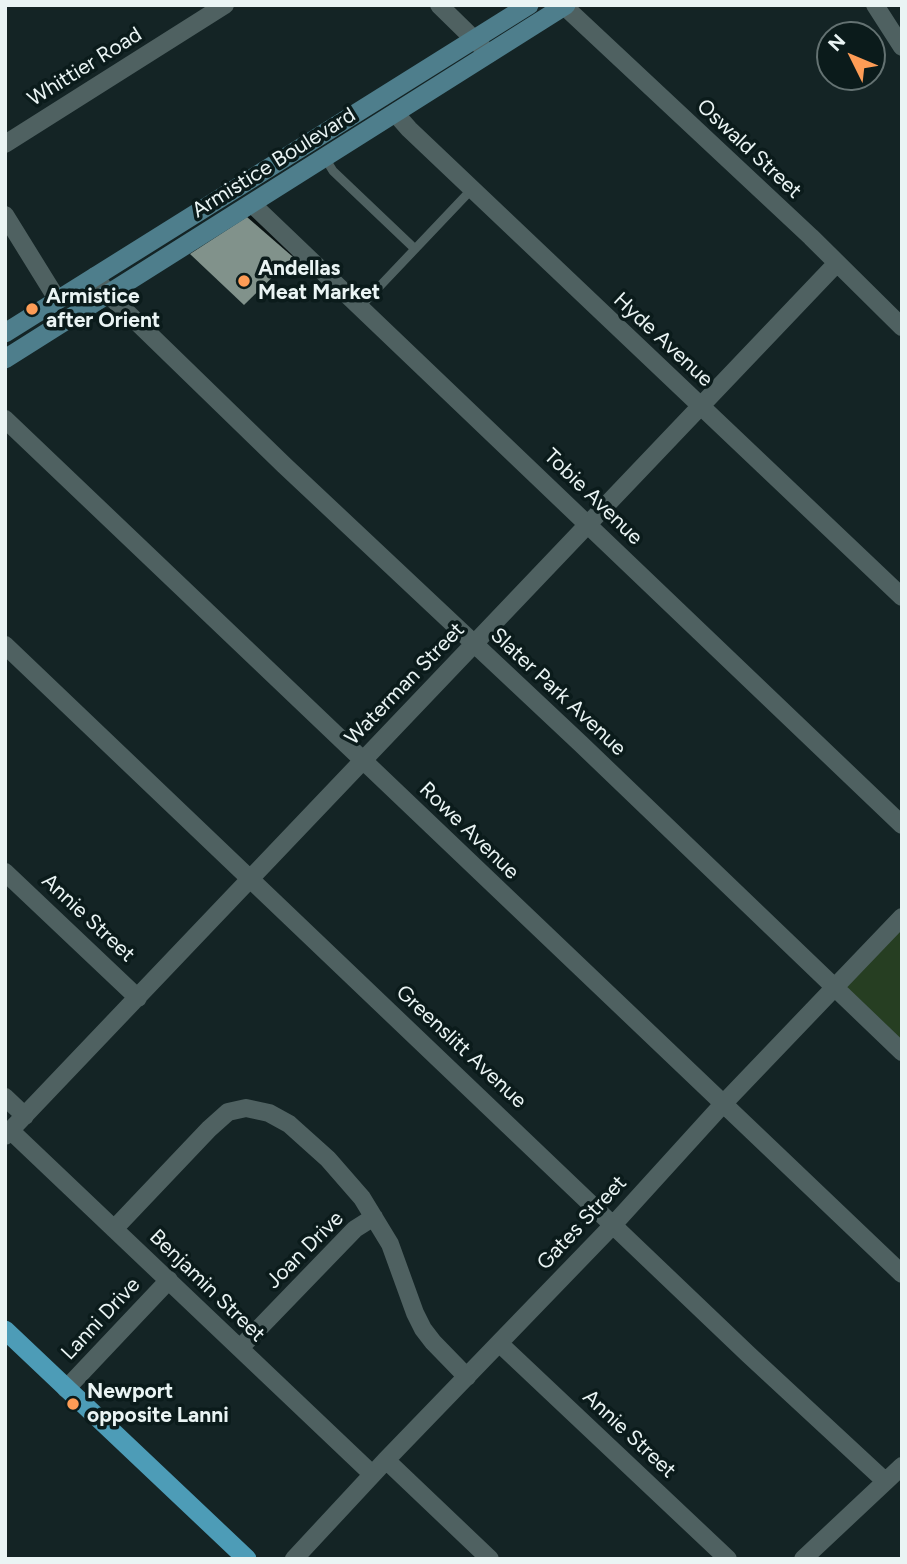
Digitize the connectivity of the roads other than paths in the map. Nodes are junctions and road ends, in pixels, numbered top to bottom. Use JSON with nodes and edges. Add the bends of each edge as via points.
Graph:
{"nodes":[{"id":1,"x":225,"y":5,"type":"edge"},
{"id":2,"x":439,"y":5,"type":"edge"},
{"id":3,"x":529,"y":5,"type":"edge"},
{"id":4,"x":875,"y":5,"type":"edge"},
{"id":5,"x":565,"y":6,"type":"edge"},
{"id":6,"x":474,"y":40,"type":"junction"},
{"id":7,"x":902,"y":47,"type":"edge"},
{"id":8,"x":489,"y":54,"type":"junction"},
{"id":9,"x":395,"y":113,"type":"junction"},
{"id":10,"x":5,"y":144,"type":"edge"},
{"id":11,"x":325,"y":158,"type":"junction"},
{"id":12,"x":472,"y":189,"type":"junction"},
{"id":13,"x":252,"y":204,"type":"junction"},
{"id":14,"x":5,"y":215,"type":"edge"},
{"id":15,"x":415,"y":248,"type":"junction"},
{"id":16,"x":837,"y":263,"type":"junction"},
{"id":17,"x":95,"y":276,"type":"junction"},
{"id":18,"x":108,"y":294,"type":"junction"},
{"id":19,"x":57,"y":299,"type":"junction"},
{"id":20,"x":360,"y":307,"type":"junction"},
{"id":21,"x":902,"y":327,"type":"edge"},
{"id":22,"x":5,"y":333,"type":"edge"},
{"id":23,"x":5,"y":359,"type":"edge"},
{"id":24,"x":701,"y":406,"type":"junction"},
{"id":25,"x":5,"y":419,"type":"edge"},
{"id":26,"x":588,"y":524,"type":"junction"},
{"id":27,"x":902,"y":597,"type":"edge"},
{"id":28,"x":5,"y":645,"type":"edge"},
{"id":29,"x":475,"y":645,"type":"junction"},
{"id":30,"x":362,"y":760,"type":"junction"},
{"id":31,"x":902,"y":825,"type":"edge"},
{"id":32,"x":5,"y":872,"type":"edge"},
{"id":33,"x":251,"y":879,"type":"junction"},
{"id":34,"x":902,"y":917,"type":"edge"},
{"id":35,"x":835,"y":988,"type":"junction"},
{"id":36,"x":138,"y":998,"type":"junction"},
{"id":37,"x":902,"y":1052,"type":"edge"},
{"id":38,"x":5,"y":1097,"type":"edge"},
{"id":39,"x":723,"y":1104,"type":"junction"},
{"id":40,"x":25,"y":1116,"type":"junction"},
{"id":41,"x":8,"y":1133,"type":"edge"},
{"id":42,"x":374,"y":1217,"type":"junction"},
{"id":43,"x":614,"y":1225,"type":"junction"},
{"id":44,"x":114,"y":1229,"type":"junction"},
{"id":45,"x":902,"y":1274,"type":"edge"},
{"id":46,"x":169,"y":1280,"type":"junction"},
{"id":47,"x":5,"y":1330,"type":"edge"},
{"id":48,"x":499,"y":1343,"type":"junction"},
{"id":49,"x":240,"y":1348,"type":"junction"},
{"id":50,"x":467,"y":1377,"type":"junction"},
{"id":51,"x":66,"y":1389,"type":"junction"},
{"id":52,"x":386,"y":1460,"type":"junction"},
{"id":53,"x":902,"y":1466,"type":"edge"},
{"id":54,"x":372,"y":1474,"type":"junction"},
{"id":55,"x":886,"y":1481,"type":"junction"},
{"id":56,"x":247,"y":1559,"type":"edge"},
{"id":57,"x":293,"y":1559,"type":"edge"},
{"id":58,"x":490,"y":1559,"type":"edge"},
{"id":59,"x":728,"y":1559,"type":"edge"},
{"id":60,"x":803,"y":1559,"type":"edge"}],
"edges":[{"from":1,"to":10,"type":"street","name":"Whittier Road"},
{"from":2,"to":6,"type":"street"},
{"from":3,"to":6,"type":"main road","name":"Armistice Boulevard"},
{"from":4,"to":7,"type":"street"},
{"from":5,"to":8,"type":"main road","name":"Armistice Boulevard"},
{"from":5,"to":16,"type":"street","name":"Oswald Street"},
{"from":6,"to":8,"type":"street"},
{"from":6,"to":17,"type":"main road","name":"Armistice Boulevard"},
{"from":8,"to":9,"type":"main road","name":"Armistice Boulevard"},
{"from":9,"to":11,"type":"main road","name":"Armistice Boulevard"},
{"from":9,"to":12,"type":"street","name":"Hyde Avenue"},
{"from":11,"to":13,"type":"main road","name":"Armistice Boulevard"},
{"from":11,"to":15,"type":"lane","via":[[332,171]]},
{"from":12,"to":15,"type":"lane"},
{"from":12,"to":24,"type":"street","name":"Hyde Avenue"},
{"from":13,"to":18,"type":"main road","name":"Armistice Boulevard"},
{"from":13,"to":20,"type":"street","name":"Tobie Avenue"},
{"from":14,"to":19,"type":"street"},
{"from":15,"to":20,"type":"lane"},
{"from":16,"to":21,"type":"street","name":"Oswald Street"},
{"from":16,"to":24,"type":"street","name":"Waterman Street"},
{"from":17,"to":18,"type":"street","name":"Slater Park Avenue"},
{"from":17,"to":19,"type":"main road","name":"Armistice Boulevard"},
{"from":18,"to":23,"type":"main road","name":"Armistice Boulevard"},
{"from":18,"to":29,"type":"street","name":"Slater Park Avenue"},
{"from":19,"to":22,"type":"main road","name":"Armistice Boulevard"},
{"from":20,"to":26,"type":"street","name":"Tobie Avenue"},
{"from":24,"to":26,"type":"street","name":"Waterman Street"},
{"from":24,"to":27,"type":"street","name":"Hyde Avenue"},
{"from":25,"to":30,"type":"street","name":"Rowe Avenue"},
{"from":26,"to":29,"type":"street","name":"Waterman Street"},
{"from":26,"to":31,"type":"street","name":"Tobie Avenue"},
{"from":28,"to":33,"type":"street","name":"Greenslitt Avenue"},
{"from":29,"to":30,"type":"street","name":"Waterman Street"},
{"from":29,"to":35,"type":"street","name":"Slater Park Avenue"},
{"from":30,"to":33,"type":"street","name":"Waterman Street"},
{"from":30,"to":39,"type":"street","name":"Rowe Avenue"},
{"from":32,"to":36,"type":"street","name":"Annie Street"},
{"from":33,"to":36,"type":"street","name":"Waterman Street"},
{"from":33,"to":43,"type":"street","name":"Greenslitt Avenue"},
{"from":34,"to":35,"type":"street","name":"Gates Street"},
{"from":35,"to":37,"type":"street","name":"Slater Park Avenue"},
{"from":35,"to":39,"type":"street","name":"Gates Street"},
{"from":36,"to":40,"type":"street","name":"Waterman Street"},
{"from":38,"to":40,"type":"street"},
{"from":39,"to":43,"type":"street","name":"Gates Street"},
{"from":39,"to":45,"type":"street","name":"Rowe Avenue"},
{"from":40,"to":41,"type":"street","name":"Waterman Street"},
{"from":41,"to":44,"type":"street","name":"Benjamin Street"},
{"from":42,"to":44,"type":"street","via":[[342,1174],[289,1124],[246,1108],[228,1112],[209,1129]]},
{"from":42,"to":49,"type":"street","name":"Joan Drive","via":[[355,1229]]},
{"from":42,"to":50,"type":"street","via":[[390,1244],[423,1329]]},
{"from":43,"to":48,"type":"street","name":"Gates Street"},
{"from":43,"to":55,"type":"street","name":"Greenslitt Avenue"},
{"from":44,"to":46,"type":"street","name":"Benjamin Street"},
{"from":46,"to":49,"type":"street","name":"Benjamin Street"},
{"from":46,"to":51,"type":"street","name":"Lanni Drive"},
{"from":47,"to":51,"type":"main road"},
{"from":48,"to":50,"type":"street","name":"Gates Street"},
{"from":48,"to":59,"type":"street","name":"Annie Street"},
{"from":49,"to":54,"type":"street","name":"Benjamin Street"},
{"from":50,"to":52,"type":"street","name":"Gates Street"},
{"from":51,"to":56,"type":"main road"},
{"from":52,"to":54,"type":"street","name":"Gates Street"},
{"from":52,"to":58,"type":"street"},
{"from":53,"to":55,"type":"street"},
{"from":54,"to":57,"type":"street","name":"Gates Street"},
{"from":55,"to":60,"type":"street"}]}
